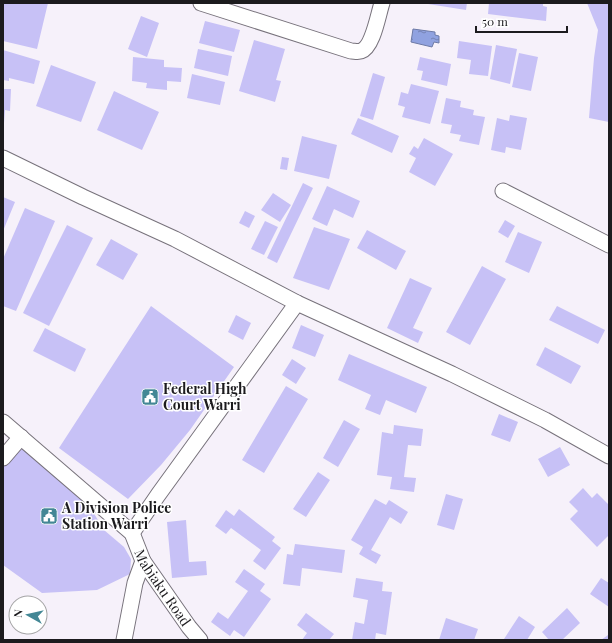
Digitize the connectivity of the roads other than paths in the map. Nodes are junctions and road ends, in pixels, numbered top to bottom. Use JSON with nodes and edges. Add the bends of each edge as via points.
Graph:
{"nodes":[{"id":1,"x":201,"y":3,"type":"edge"},
{"id":2,"x":382,"y":3,"type":"edge"},
{"id":3,"x":3,"y":158,"type":"edge"},
{"id":4,"x":503,"y":190,"type":"dead end"},
{"id":5,"x":609,"y":245,"type":"edge"},
{"id":6,"x":297,"y":303,"type":"junction"},
{"id":7,"x":3,"y":422,"type":"edge"},
{"id":8,"x":21,"y":437,"type":"junction"},
{"id":9,"x":609,"y":456,"type":"edge"},
{"id":10,"x":3,"y":458,"type":"edge"},
{"id":11,"x":132,"y":533,"type":"junction"},
{"id":12,"x":143,"y":561,"type":"junction"},
{"id":13,"x":124,"y":640,"type":"edge"},
{"id":14,"x":200,"y":640,"type":"edge"}],
"edges":[{"from":1,"to":2,"type":"street","via":[[356,52],[367,47],[372,39]]},
{"from":3,"to":6,"type":"street","via":[[175,239]]},
{"from":4,"to":5,"type":"street"},
{"from":6,"to":9,"type":"street","via":[[459,377],[545,420]]},
{"from":6,"to":11,"type":"street"},
{"from":7,"to":8,"type":"street","name":"Mabiaku Road"},
{"from":8,"to":10,"type":"street"},
{"from":8,"to":11,"type":"street","name":"Mabiaku Road"},
{"from":11,"to":12,"type":"street","name":"Mabiaku Road"},
{"from":12,"to":13,"type":"street","via":[[135,583]]},
{"from":12,"to":14,"type":"street","name":"Mabiaku Road"}]}
